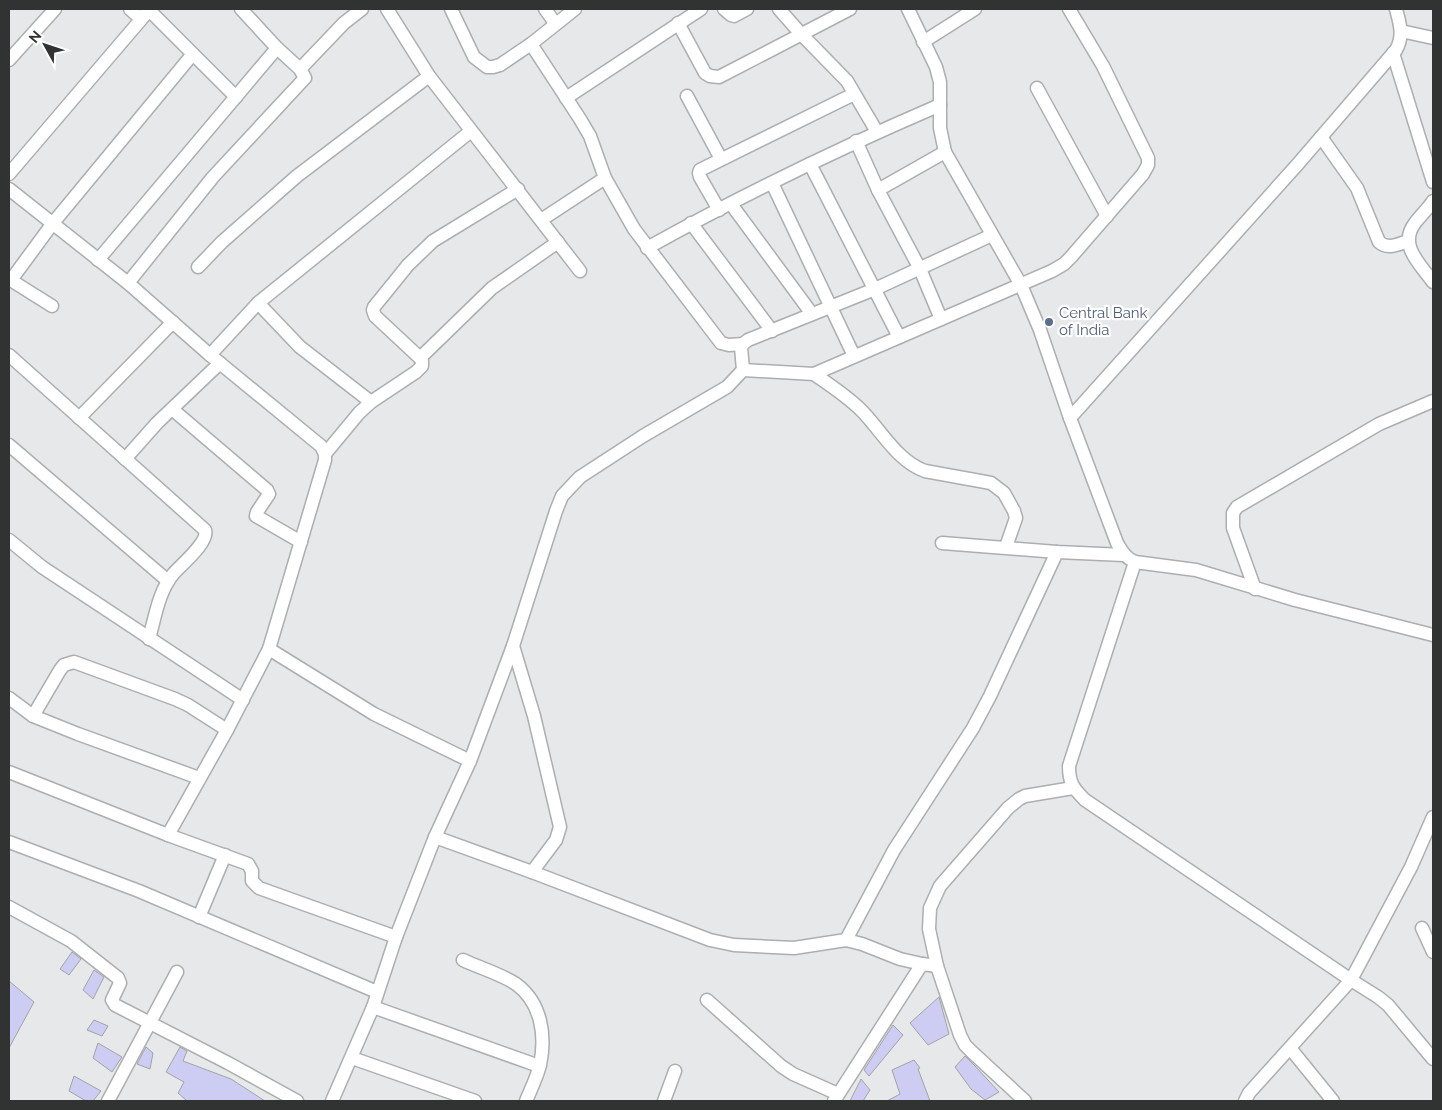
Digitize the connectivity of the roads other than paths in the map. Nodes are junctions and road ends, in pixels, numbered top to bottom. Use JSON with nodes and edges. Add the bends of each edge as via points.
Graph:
{"nodes":[{"id":1,"x":55,"y":9,"type":"edge"},
{"id":2,"x":130,"y":9,"type":"edge"},
{"id":3,"x":241,"y":9,"type":"edge"},
{"id":4,"x":362,"y":9,"type":"edge"},
{"id":5,"x":387,"y":9,"type":"edge"},
{"id":6,"x":451,"y":9,"type":"edge"},
{"id":7,"x":545,"y":9,"type":"edge"},
{"id":8,"x":575,"y":9,"type":"edge"},
{"id":9,"x":701,"y":9,"type":"edge"},
{"id":10,"x":724,"y":9,"type":"edge"},
{"id":11,"x":747,"y":9,"type":"edge"},
{"id":12,"x":779,"y":9,"type":"edge"},
{"id":13,"x":849,"y":9,"type":"edge"},
{"id":14,"x":908,"y":9,"type":"edge"},
{"id":15,"x":973,"y":9,"type":"edge"},
{"id":16,"x":1069,"y":9,"type":"edge"},
{"id":17,"x":1396,"y":9,"type":"edge"},
{"id":18,"x":147,"y":12,"type":"edge"},
{"id":19,"x":555,"y":24,"type":"junction"},
{"id":20,"x":678,"y":24,"type":"junction"},
{"id":21,"x":1401,"y":31,"type":"junction"},
{"id":22,"x":801,"y":34,"type":"junction"},
{"id":23,"x":1433,"y":38,"type":"edge"},
{"id":24,"x":923,"y":42,"type":"junction"},
{"id":25,"x":531,"y":44,"type":"junction"},
{"id":26,"x":277,"y":48,"type":"junction"},
{"id":27,"x":1394,"y":53,"type":"junction"},
{"id":28,"x":192,"y":54,"type":"junction"},
{"id":29,"x":9,"y":60,"type":"edge"},
{"id":30,"x":300,"y":69,"type":"junction"},
{"id":31,"x":429,"y":76,"type":"junction"},
{"id":32,"x":1037,"y":88,"type":"dead end"},
{"id":33,"x":854,"y":94,"type":"junction"},
{"id":34,"x":686,"y":96,"type":"dead end"},
{"id":35,"x":236,"y":97,"type":"junction"},
{"id":36,"x":566,"y":98,"type":"junction"},
{"id":37,"x":940,"y":105,"type":"junction"},
{"id":38,"x":470,"y":131,"type":"junction"},
{"id":39,"x":877,"y":132,"type":"junction"},
{"id":40,"x":1321,"y":137,"type":"junction"},
{"id":41,"x":856,"y":142,"type":"junction"},
{"id":42,"x":945,"y":152,"type":"junction"},
{"id":43,"x":721,"y":159,"type":"junction"},
{"id":44,"x":810,"y":164,"type":"junction"},
{"id":45,"x":9,"y":174,"type":"edge"},
{"id":46,"x":605,"y":178,"type":"junction"},
{"id":47,"x":1433,"y":182,"type":"edge"},
{"id":48,"x":772,"y":183,"type":"junction"},
{"id":49,"x":9,"y":189,"type":"edge"},
{"id":50,"x":518,"y":189,"type":"junction"},
{"id":51,"x":878,"y":190,"type":"junction"},
{"id":52,"x":1433,"y":201,"type":"edge"},
{"id":53,"x":731,"y":204,"type":"junction"},
{"id":54,"x":719,"y":210,"type":"junction"},
{"id":55,"x":1107,"y":216,"type":"junction"},
{"id":56,"x":541,"y":220,"type":"junction"},
{"id":57,"x":53,"y":223,"type":"junction"},
{"id":58,"x":691,"y":223,"type":"junction"},
{"id":59,"x":992,"y":235,"type":"junction"},
{"id":60,"x":1408,"y":241,"type":"junction"},
{"id":61,"x":558,"y":242,"type":"junction"},
{"id":62,"x":647,"y":248,"type":"junction"},
{"id":63,"x":98,"y":260,"type":"junction"},
{"id":64,"x":198,"y":267,"type":"dead end"},
{"id":65,"x":920,"y":269,"type":"junction"},
{"id":66,"x":580,"y":271,"type":"dead end"},
{"id":67,"x":10,"y":279,"type":"edge"},
{"id":68,"x":1433,"y":282,"type":"edge"},
{"id":69,"x":128,"y":283,"type":"junction"},
{"id":70,"x":1021,"y":285,"type":"junction"},
{"id":71,"x":875,"y":289,"type":"junction"},
{"id":72,"x":258,"y":303,"type":"junction"},
{"id":73,"x":52,"y":306,"type":"dead end"},
{"id":74,"x":831,"y":306,"type":"junction"},
{"id":75,"x":812,"y":314,"type":"junction"},
{"id":76,"x":941,"y":319,"type":"junction"},
{"id":77,"x":173,"y":322,"type":"junction"},
{"id":78,"x":772,"y":331,"type":"junction"},
{"id":79,"x":899,"y":337,"type":"junction"},
{"id":80,"x":743,"y":344,"type":"junction"},
{"id":81,"x":9,"y":354,"type":"edge"},
{"id":82,"x":854,"y":356,"type":"junction"},
{"id":83,"x":420,"y":358,"type":"junction"},
{"id":84,"x":215,"y":359,"type":"junction"},
{"id":85,"x":742,"y":370,"type":"junction"},
{"id":86,"x":814,"y":374,"type":"junction"},
{"id":87,"x":371,"y":402,"type":"junction"},
{"id":88,"x":1433,"y":402,"type":"edge"},
{"id":89,"x":172,"y":409,"type":"junction"},
{"id":90,"x":80,"y":418,"type":"junction"},
{"id":91,"x":1070,"y":418,"type":"junction"},
{"id":92,"x":9,"y":445,"type":"edge"},
{"id":93,"x":325,"y":454,"type":"junction"},
{"id":94,"x":125,"y":459,"type":"junction"},
{"id":95,"x":9,"y":540,"type":"edge"},
{"id":96,"x":301,"y":542,"type":"junction"},
{"id":97,"x":942,"y":543,"type":"dead end"},
{"id":98,"x":1006,"y":547,"type":"junction"},
{"id":99,"x":1057,"y":552,"type":"junction"},
{"id":100,"x":1130,"y":559,"type":"junction"},
{"id":101,"x":168,"y":582,"type":"junction"},
{"id":102,"x":1256,"y":589,"type":"junction"},
{"id":103,"x":1433,"y":635,"type":"edge"},
{"id":104,"x":149,"y":639,"type":"junction"},
{"id":105,"x":513,"y":646,"type":"junction"},
{"id":106,"x":269,"y":649,"type":"junction"},
{"id":107,"x":9,"y":698,"type":"edge"},
{"id":108,"x":243,"y":700,"type":"junction"},
{"id":109,"x":33,"y":716,"type":"junction"},
{"id":110,"x":227,"y":730,"type":"junction"},
{"id":111,"x":470,"y":761,"type":"junction"},
{"id":112,"x":9,"y":772,"type":"edge"},
{"id":113,"x":199,"y":778,"type":"junction"},
{"id":114,"x":1073,"y":788,"type":"junction"},
{"id":115,"x":1433,"y":822,"type":"edge"},
{"id":116,"x":168,"y":835,"type":"junction"},
{"id":117,"x":435,"y":837,"type":"junction"},
{"id":118,"x":9,"y":842,"type":"edge"},
{"id":119,"x":225,"y":855,"type":"junction"},
{"id":120,"x":532,"y":872,"type":"junction"},
{"id":121,"x":9,"y":907,"type":"edge"},
{"id":122,"x":199,"y":917,"type":"junction"},
{"id":123,"x":1422,"y":928,"type":"dead end"},
{"id":124,"x":396,"y":937,"type":"junction"},
{"id":125,"x":846,"y":940,"type":"junction"},
{"id":126,"x":1433,"y":952,"type":"edge"},
{"id":127,"x":463,"y":960,"type":"dead end"},
{"id":128,"x":922,"y":964,"type":"junction"},
{"id":129,"x":937,"y":966,"type":"junction"},
{"id":130,"x":177,"y":972,"type":"dead end"},
{"id":131,"x":1351,"y":980,"type":"junction"},
{"id":132,"x":377,"y":992,"type":"junction"},
{"id":133,"x":707,"y":1000,"type":"dead end"},
{"id":134,"x":373,"y":1007,"type":"junction"},
{"id":135,"x":149,"y":1023,"type":"junction"},
{"id":136,"x":1290,"y":1048,"type":"junction"},
{"id":137,"x":352,"y":1058,"type":"junction"},
{"id":138,"x":1433,"y":1059,"type":"edge"},
{"id":139,"x":539,"y":1066,"type":"junction"},
{"id":140,"x":675,"y":1071,"type":"dead end"},
{"id":141,"x":836,"y":1098,"type":"edge"},
{"id":142,"x":108,"y":1101,"type":"edge"},
{"id":143,"x":297,"y":1101,"type":"edge"},
{"id":144,"x":332,"y":1101,"type":"edge"},
{"id":145,"x":475,"y":1101,"type":"edge"},
{"id":146,"x":526,"y":1101,"type":"edge"},
{"id":147,"x":664,"y":1101,"type":"edge"},
{"id":148,"x":1025,"y":1101,"type":"edge"},
{"id":149,"x":1245,"y":1101,"type":"edge"},
{"id":150,"x":1333,"y":1101,"type":"edge"}],
"edges":[{"from":1,"to":29,"type":"street"},
{"from":2,"to":18,"type":"street"},
{"from":3,"to":26,"type":"street"},
{"from":4,"to":30,"type":"street"},
{"from":5,"to":31,"type":"street"},
{"from":6,"to":25,"type":"street","via":[[474,57],[487,67],[500,65]]},
{"from":7,"to":19,"type":"street"},
{"from":8,"to":19,"type":"street"},
{"from":9,"to":20,"type":"street"},
{"from":10,"to":11,"type":"street","via":[[734,16]]},
{"from":12,"to":22,"type":"street"},
{"from":13,"to":22,"type":"street"},
{"from":14,"to":24,"type":"street"},
{"from":15,"to":24,"type":"street"},
{"from":16,"to":55,"type":"street","via":[[1148,158],[1143,174]]},
{"from":17,"to":21,"type":"street"},
{"from":18,"to":28,"type":"street"},
{"from":18,"to":45,"type":"street"},
{"from":19,"to":25,"type":"street"},
{"from":20,"to":22,"type":"street","via":[[703,70],[715,77]]},
{"from":20,"to":36,"type":"street"},
{"from":21,"to":23,"type":"street"},
{"from":21,"to":27,"type":"street"},
{"from":22,"to":33,"type":"street","via":[[842,74]]},
{"from":24,"to":37,"type":"street","via":[[939,76]]},
{"from":25,"to":36,"type":"street"},
{"from":26,"to":30,"type":"street"},
{"from":26,"to":35,"type":"street"},
{"from":27,"to":40,"type":"street"},
{"from":27,"to":47,"type":"street"},
{"from":28,"to":35,"type":"street"},
{"from":28,"to":57,"type":"street"},
{"from":30,"to":69,"type":"street","via":[[305,74],[304,81],[213,176]]},
{"from":31,"to":38,"type":"street"},
{"from":31,"to":64,"type":"street","via":[[297,176]]},
{"from":32,"to":55,"type":"street"},
{"from":33,"to":39,"type":"street"},
{"from":33,"to":43,"type":"street"},
{"from":34,"to":43,"type":"street"},
{"from":35,"to":63,"type":"street"},
{"from":36,"to":46,"type":"street","via":[[590,136]]},
{"from":37,"to":39,"type":"street"},
{"from":37,"to":42,"type":"street"},
{"from":38,"to":50,"type":"street"},
{"from":38,"to":72,"type":"street"},
{"from":39,"to":41,"type":"street"},
{"from":40,"to":60,"type":"street","via":[[1358,188],[1379,242],[1390,247]]},
{"from":40,"to":91,"type":"street"},
{"from":41,"to":44,"type":"street"},
{"from":41,"to":51,"type":"street"},
{"from":42,"to":51,"type":"street"},
{"from":42,"to":59,"type":"street"},
{"from":43,"to":54,"type":"street","via":[[699,173]]},
{"from":44,"to":48,"type":"street"},
{"from":44,"to":71,"type":"street"},
{"from":46,"to":56,"type":"street"},
{"from":46,"to":62,"type":"street"},
{"from":48,"to":53,"type":"street"},
{"from":48,"to":74,"type":"street"},
{"from":49,"to":57,"type":"street"},
{"from":50,"to":56,"type":"street"},
{"from":50,"to":83,"type":"street","via":[[433,241],[408,265],[374,307],[375,316]]},
{"from":51,"to":65,"type":"street"},
{"from":52,"to":60,"type":"street","via":[[1410,230]]},
{"from":53,"to":54,"type":"street"},
{"from":53,"to":75,"type":"street"},
{"from":54,"to":58,"type":"street"},
{"from":55,"to":70,"type":"street","via":[[1064,264]]},
{"from":56,"to":61,"type":"street"},
{"from":57,"to":63,"type":"street"},
{"from":57,"to":67,"type":"street"},
{"from":58,"to":62,"type":"street"},
{"from":58,"to":78,"type":"street"},
{"from":59,"to":65,"type":"street"},
{"from":59,"to":70,"type":"street"},
{"from":60,"to":68,"type":"street","via":[[1410,251]]},
{"from":61,"to":66,"type":"street"},
{"from":61,"to":83,"type":"street","via":[[492,288]]},
{"from":62,"to":80,"type":"street","via":[[721,343],[729,346]]},
{"from":63,"to":69,"type":"street"},
{"from":65,"to":71,"type":"street"},
{"from":65,"to":76,"type":"street"},
{"from":67,"to":73,"type":"street"},
{"from":69,"to":77,"type":"street"},
{"from":70,"to":76,"type":"street"},
{"from":70,"to":91,"type":"street"},
{"from":71,"to":74,"type":"street"},
{"from":71,"to":79,"type":"street"},
{"from":72,"to":84,"type":"street"},
{"from":72,"to":87,"type":"street","via":[[300,347]]},
{"from":74,"to":75,"type":"street"},
{"from":74,"to":82,"type":"street"},
{"from":75,"to":78,"type":"street"},
{"from":76,"to":79,"type":"street"},
{"from":77,"to":84,"type":"street"},
{"from":77,"to":90,"type":"street"},
{"from":78,"to":80,"type":"street"},
{"from":79,"to":82,"type":"street"},
{"from":80,"to":85,"type":"street"},
{"from":81,"to":90,"type":"street"},
{"from":82,"to":86,"type":"street"},
{"from":83,"to":87,"type":"street","via":[[422,366],[419,370]]},
{"from":84,"to":89,"type":"street"},
{"from":84,"to":93,"type":"street","via":[[320,446]]},
{"from":85,"to":86,"type":"street"},
{"from":85,"to":105,"type":"street","via":[[727,387],[580,477],[562,496]]},
{"from":86,"to":98,"type":"street","via":[[860,409],[900,455],[916,468],[991,483],[1004,493],[1016,518]]},
{"from":87,"to":93,"type":"street"},
{"from":88,"to":102,"type":"street","via":[[1379,424],[1237,507],[1233,513],[1232,528]]},
{"from":89,"to":94,"type":"street"},
{"from":89,"to":96,"type":"street","via":[[267,490],[268,497],[256,516]]},
{"from":90,"to":94,"type":"street"},
{"from":91,"to":100,"type":"street","via":[[1117,543]]},
{"from":92,"to":101,"type":"street"},
{"from":93,"to":96,"type":"street"},
{"from":94,"to":101,"type":"street","via":[[205,530],[202,542]]},
{"from":95,"to":104,"type":"street","via":[[42,567]]},
{"from":96,"to":106,"type":"street"},
{"from":97,"to":98,"type":"street"},
{"from":98,"to":99,"type":"street"},
{"from":99,"to":100,"type":"street"},
{"from":99,"to":125,"type":"street","via":[[973,728],[894,850]]},
{"from":100,"to":102,"type":"street","via":[[1196,570]]},
{"from":100,"to":114,"type":"street","via":[[1069,766]]},
{"from":101,"to":104,"type":"street"},
{"from":102,"to":103,"type":"street"},
{"from":104,"to":108,"type":"street"},
{"from":105,"to":111,"type":"street"},
{"from":105,"to":120,"type":"street","via":[[534,716],[560,827],[556,840]]},
{"from":106,"to":108,"type":"street"},
{"from":106,"to":111,"type":"street","via":[[374,714]]},
{"from":107,"to":109,"type":"street"},
{"from":108,"to":110,"type":"street"},
{"from":109,"to":110,"type":"street","via":[[60,670],[74,662],[175,699]]},
{"from":109,"to":113,"type":"street"},
{"from":110,"to":113,"type":"street"},
{"from":111,"to":117,"type":"street"},
{"from":112,"to":116,"type":"street"},
{"from":113,"to":116,"type":"street"},
{"from":114,"to":129,"type":"street","via":[[1019,799],[940,886],[930,908],[929,919]]},
{"from":114,"to":131,"type":"street","via":[[1085,800]]},
{"from":115,"to":131,"type":"street"},
{"from":116,"to":119,"type":"street"},
{"from":117,"to":120,"type":"street"},
{"from":117,"to":124,"type":"street"},
{"from":118,"to":122,"type":"street"},
{"from":119,"to":122,"type":"street"},
{"from":119,"to":124,"type":"street","via":[[248,864],[252,882],[259,888]]},
{"from":120,"to":125,"type":"street","via":[[710,940],[734,945],[794,948]]},
{"from":121,"to":135,"type":"street","via":[[71,942],[117,976],[120,982],[113,1003]]},
{"from":122,"to":132,"type":"street"},
{"from":123,"to":126,"type":"street"},
{"from":124,"to":132,"type":"street"},
{"from":125,"to":128,"type":"street"},
{"from":127,"to":139,"type":"street","via":[[517,985],[528,996],[541,1021],[543,1045]]},
{"from":128,"to":129,"type":"street"},
{"from":128,"to":141,"type":"street"},
{"from":129,"to":148,"type":"street","via":[[966,1045]]},
{"from":130,"to":135,"type":"street"},
{"from":131,"to":136,"type":"street"},
{"from":131,"to":138,"type":"street","via":[[1388,1005]]},
{"from":132,"to":134,"type":"street"},
{"from":133,"to":141,"type":"street","via":[[781,1066]]},
{"from":134,"to":137,"type":"street"},
{"from":134,"to":139,"type":"street"},
{"from":135,"to":142,"type":"street"},
{"from":135,"to":143,"type":"street"},
{"from":136,"to":149,"type":"street"},
{"from":136,"to":150,"type":"street"},
{"from":137,"to":144,"type":"street"},
{"from":137,"to":145,"type":"street"},
{"from":139,"to":146,"type":"street"},
{"from":140,"to":147,"type":"street"}]}
